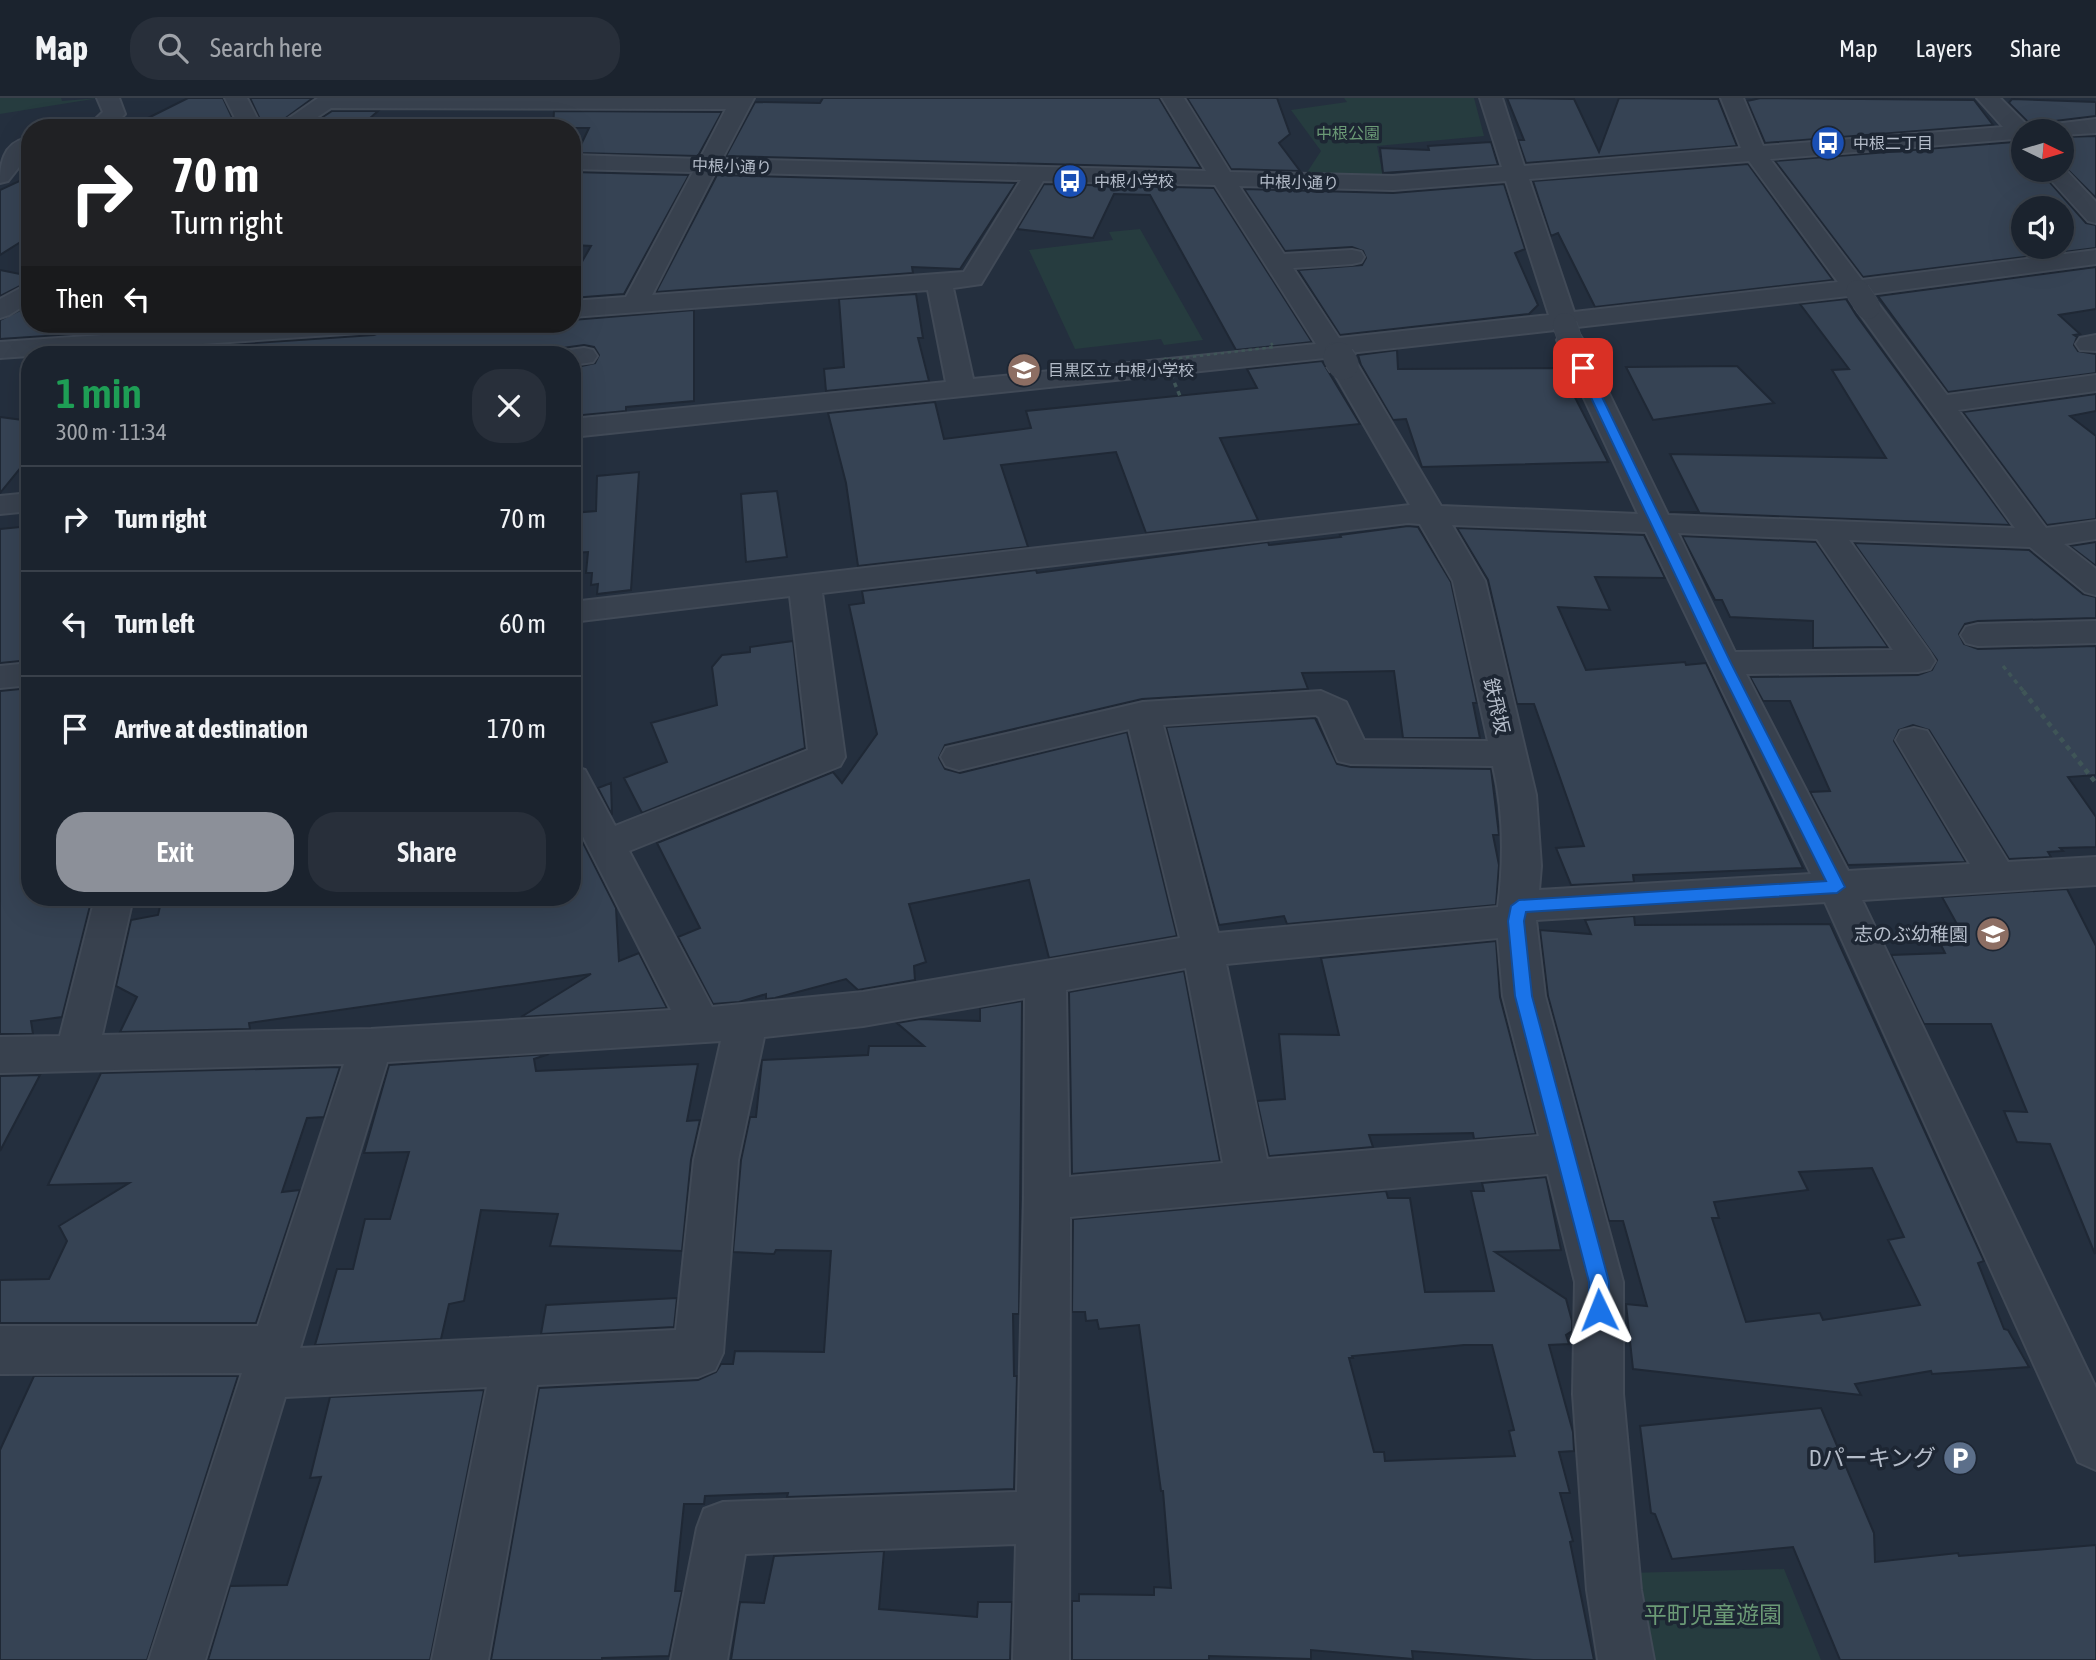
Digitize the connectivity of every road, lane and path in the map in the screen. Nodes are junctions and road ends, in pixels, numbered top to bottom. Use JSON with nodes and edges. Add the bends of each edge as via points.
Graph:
{"nodes":[{"id":1,"x":108,"y":98,"type":"edge"},
{"id":2,"x":236,"y":98,"type":"edge"},
{"id":3,"x":1173,"y":98,"type":"edge"},
{"id":4,"x":1491,"y":98,"type":"edge"},
{"id":5,"x":1732,"y":98,"type":"edge"},
{"id":6,"x":1988,"y":98,"type":"edge"},
{"id":7,"x":330,"y":100,"type":"edge"},
{"id":8,"x":741,"y":101,"type":"edge"},
{"id":9,"x":108,"y":119,"type":"edge"},
{"id":10,"x":246,"y":119,"type":"edge"},
{"id":11,"x":300,"y":119,"type":"edge"},
{"id":12,"x":2011,"y":119,"type":"edge"},
{"id":13,"x":2096,"y":127,"type":"edge"},
{"id":14,"x":2074,"y":129,"type":"edge"},
{"id":15,"x":2011,"y":134,"type":"edge"},
{"id":16,"x":0,"y":143,"type":"edge"},
{"id":17,"x":21,"y":145,"type":"edge"},
{"id":18,"x":21,"y":153,"type":"edge"},
{"id":19,"x":1755,"y":154,"type":"junction"},
{"id":20,"x":581,"y":162,"type":"edge"},
{"id":21,"x":708,"y":166,"type":"junction"},
{"id":22,"x":1516,"y":173,"type":"junction"},
{"id":23,"x":1036,"y":174,"type":"junction"},
{"id":24,"x":0,"y":176,"type":"edge"},
{"id":25,"x":1223,"y":180,"type":"junction"},
{"id":26,"x":2064,"y":182,"type":"edge"},
{"id":27,"x":2096,"y":216,"type":"edge"},
{"id":28,"x":1352,"y":257,"type":"dead end"},
{"id":29,"x":2096,"y":257,"type":"edge"},
{"id":30,"x":1275,"y":262,"type":"junction"},
{"id":31,"x":2096,"y":282,"type":"edge"},
{"id":32,"x":939,"y":283,"type":"junction"},
{"id":33,"x":21,"y":297,"type":"edge"},
{"id":34,"x":1864,"y":299,"type":"junction"},
{"id":35,"x":635,"y":304,"type":"junction"},
{"id":36,"x":581,"y":308,"type":"edge"},
{"id":37,"x":0,"y":310,"type":"edge"},
{"id":38,"x":306,"y":333,"type":"edge"},
{"id":39,"x":1568,"y":333,"type":"junction"},
{"id":40,"x":1271,"y":343,"type":"dead end"},
{"id":41,"x":72,"y":346,"type":"edge"},
{"id":42,"x":21,"y":349,"type":"edge"},
{"id":43,"x":0,"y":350,"type":"edge"},
{"id":44,"x":1339,"y":358,"type":"junction"},
{"id":45,"x":2096,"y":383,"type":"edge"},
{"id":46,"x":961,"y":387,"type":"junction"},
{"id":47,"x":1180,"y":396,"type":"dead end"},
{"id":48,"x":1942,"y":404,"type":"junction"},
{"id":49,"x":581,"y":427,"type":"edge"},
{"id":50,"x":581,"y":446,"type":"edge"},
{"id":51,"x":21,"y":482,"type":"edge"},
{"id":52,"x":0,"y":483,"type":"edge"},
{"id":53,"x":21,"y":503,"type":"edge"},
{"id":54,"x":0,"y":505,"type":"edge"},
{"id":55,"x":1433,"y":516,"type":"junction"},
{"id":56,"x":1657,"y":525,"type":"junction"},
{"id":57,"x":1826,"y":530,"type":"junction"},
{"id":58,"x":2096,"y":530,"type":"edge"},
{"id":59,"x":2038,"y":538,"type":"junction"},
{"id":60,"x":805,"y":585,"type":"junction"},
{"id":61,"x":2096,"y":585,"type":"edge"},
{"id":62,"x":581,"y":611,"type":"edge"},
{"id":63,"x":2096,"y":632,"type":"edge"},
{"id":64,"x":1978,"y":635,"type":"joint"},
{"id":65,"x":1724,"y":663,"type":"junction"},
{"id":66,"x":21,"y":675,"type":"edge"},
{"id":67,"x":0,"y":677,"type":"edge"},
{"id":68,"x":1143,"y":714,"type":"junction"},
{"id":69,"x":1913,"y":740,"type":"dead end"},
{"id":70,"x":1508,"y":754,"type":"junction"},
{"id":71,"x":959,"y":757,"type":"dead end"},
{"id":72,"x":2096,"y":783,"type":"edge"},
{"id":73,"x":581,"y":796,"type":"edge"},
{"id":74,"x":607,"y":844,"type":"junction"},
{"id":75,"x":2096,"y":871,"type":"edge"},
{"id":76,"x":1997,"y":876,"type":"junction"},
{"id":77,"x":1837,"y":887,"type":"junction"},
{"id":78,"x":112,"y":906,"type":"edge"},
{"id":79,"x":1517,"y":914,"type":"junction"},
{"id":80,"x":1203,"y":950,"type":"junction"},
{"id":81,"x":1045,"y":978,"type":"junction"},
{"id":82,"x":746,"y":1022,"type":"junction"},
{"id":83,"x":693,"y":1026,"type":"junction"},
{"id":84,"x":371,"y":1046,"type":"junction"},
{"id":85,"x":77,"y":1053,"type":"junction"},
{"id":86,"x":0,"y":1055,"type":"edge"},
{"id":87,"x":1565,"y":1153,"type":"junction"},
{"id":88,"x":1249,"y":1182,"type":"junction"},
{"id":89,"x":1047,"y":1199,"type":"junction"},
{"id":90,"x":0,"y":1350,"type":"edge"},
{"id":91,"x":269,"y":1362,"type":"junction"},
{"id":92,"x":516,"y":1363,"type":"junction"},
{"id":93,"x":2096,"y":1444,"type":"edge"},
{"id":94,"x":1044,"y":1517,"type":"junction"},
{"id":95,"x":177,"y":1660,"type":"edge"},
{"id":96,"x":460,"y":1660,"type":"edge"},
{"id":97,"x":699,"y":1660,"type":"edge"},
{"id":98,"x":1041,"y":1660,"type":"edge"},
{"id":99,"x":1626,"y":1660,"type":"edge"}],
"edges":[{"from":1,"to":9,"type":"street","via":[[114,114]]},
{"from":2,"to":10,"type":"street"},
{"from":3,"to":25,"type":"street","name":"鉄飛坂"},
{"from":4,"to":22,"type":"street"},
{"from":5,"to":19,"type":"street"},
{"from":6,"to":12,"type":"street"},
{"from":7,"to":8,"type":"street"},
{"from":7,"to":11,"type":"street"},
{"from":8,"to":21,"type":"street"},
{"from":13,"to":14,"type":"street","name":"中根小通り"},
{"from":15,"to":19,"type":"street","name":"中根小通り"},
{"from":16,"to":17,"type":"street"},
{"from":18,"to":24,"type":"street"},
{"from":19,"to":22,"type":"street","name":"中根小通り"},
{"from":19,"to":34,"type":"street"},
{"from":20,"to":21,"type":"street","name":"中根小通り"},
{"from":21,"to":23,"type":"street","name":"中根小通り"},
{"from":21,"to":35,"type":"street"},
{"from":22,"to":25,"type":"street","name":"中根小通り","via":[[1393,183]]},
{"from":22,"to":39,"type":"street"},
{"from":23,"to":25,"type":"street","name":"中根小通り"},
{"from":23,"to":32,"type":"street","via":[[972,279]]},
{"from":25,"to":30,"type":"street","name":"鉄飛坂"},
{"from":26,"to":27,"type":"street"},
{"from":28,"to":30,"type":"street"},
{"from":29,"to":34,"type":"street"},
{"from":30,"to":44,"type":"street","name":"鉄飛坂"},
{"from":31,"to":34,"type":"street"},
{"from":32,"to":35,"type":"street"},
{"from":32,"to":46,"type":"street"},
{"from":33,"to":37,"type":"street"},
{"from":34,"to":39,"type":"street"},
{"from":34,"to":48,"type":"street"},
{"from":35,"to":36,"type":"street"},
{"from":38,"to":41,"type":"street"},
{"from":39,"to":44,"type":"street"},
{"from":39,"to":56,"type":"street"},
{"from":40,"to":47,"type":"path","bridge":true,"via":[[1274,347],[1164,358]]},
{"from":42,"to":43,"type":"street"},
{"from":44,"to":46,"type":"street","via":[[1317,352]]},
{"from":44,"to":50,"type":"street","via":[[1068,397],[779,420],[747,430]]},
{"from":44,"to":55,"type":"street","name":"鉄飛坂"},
{"from":45,"to":48,"type":"street"},
{"from":46,"to":49,"type":"street"},
{"from":48,"to":59,"type":"street"},
{"from":51,"to":52,"type":"street"},
{"from":53,"to":54,"type":"street"},
{"from":55,"to":56,"type":"street"},
{"from":55,"to":60,"type":"street","via":[[1408,514]]},
{"from":55,"to":70,"type":"street","name":"鉄飛坂","via":[[1469,581]]},
{"from":56,"to":57,"type":"street"},
{"from":56,"to":65,"type":"street"},
{"from":57,"to":59,"type":"street"},
{"from":57,"to":65,"type":"street","via":[[1918,661]]},
{"from":58,"to":59,"type":"street"},
{"from":59,"to":61,"type":"street"},
{"from":60,"to":62,"type":"street"},
{"from":60,"to":74,"type":"street","via":[[827,757]]},
{"from":63,"to":64,"type":"street"},
{"from":64,"to":72,"type":"path"},
{"from":65,"to":77,"type":"street"},
{"from":66,"to":67,"type":"street"},
{"from":68,"to":70,"type":"street","via":[[1321,703],[1334,710],[1351,752]]},
{"from":68,"to":71,"type":"street"},
{"from":68,"to":80,"type":"street"},
{"from":69,"to":76,"type":"street"},
{"from":70,"to":79,"type":"street","name":"鉄飛坂","via":[[1518,795],[1522,866]]},
{"from":73,"to":74,"type":"street"},
{"from":74,"to":83,"type":"street","via":[[692,1008]]},
{"from":75,"to":76,"type":"street"},
{"from":76,"to":77,"type":"street"},
{"from":77,"to":79,"type":"street"},
{"from":77,"to":93,"type":"street"},
{"from":78,"to":85,"type":"street"},
{"from":79,"to":80,"type":"street"},
{"from":79,"to":87,"type":"street","name":"鉄飛坂","via":[[1524,996]]},
{"from":80,"to":81,"type":"street"},
{"from":80,"to":88,"type":"street"},
{"from":81,"to":82,"type":"street","via":[[863,1009]]},
{"from":81,"to":89,"type":"street"},
{"from":82,"to":83,"type":"street"},
{"from":82,"to":92,"type":"street","via":[[716,1160],[698,1353]]},
{"from":83,"to":84,"type":"street"},
{"from":84,"to":85,"type":"street"},
{"from":84,"to":91,"type":"street"},
{"from":85,"to":86,"type":"street"},
{"from":87,"to":88,"type":"street"},
{"from":87,"to":99,"type":"street","name":"鉄飛坂","via":[[1599,1282],[1598,1394],[1614,1591]]},
{"from":88,"to":89,"type":"street"},
{"from":89,"to":94,"type":"street"},
{"from":90,"to":91,"type":"street"},
{"from":91,"to":92,"type":"street"},
{"from":91,"to":95,"type":"street"},
{"from":92,"to":96,"type":"street"},
{"from":94,"to":97,"type":"street","via":[[723,1528]]},
{"from":94,"to":98,"type":"street"}]}
